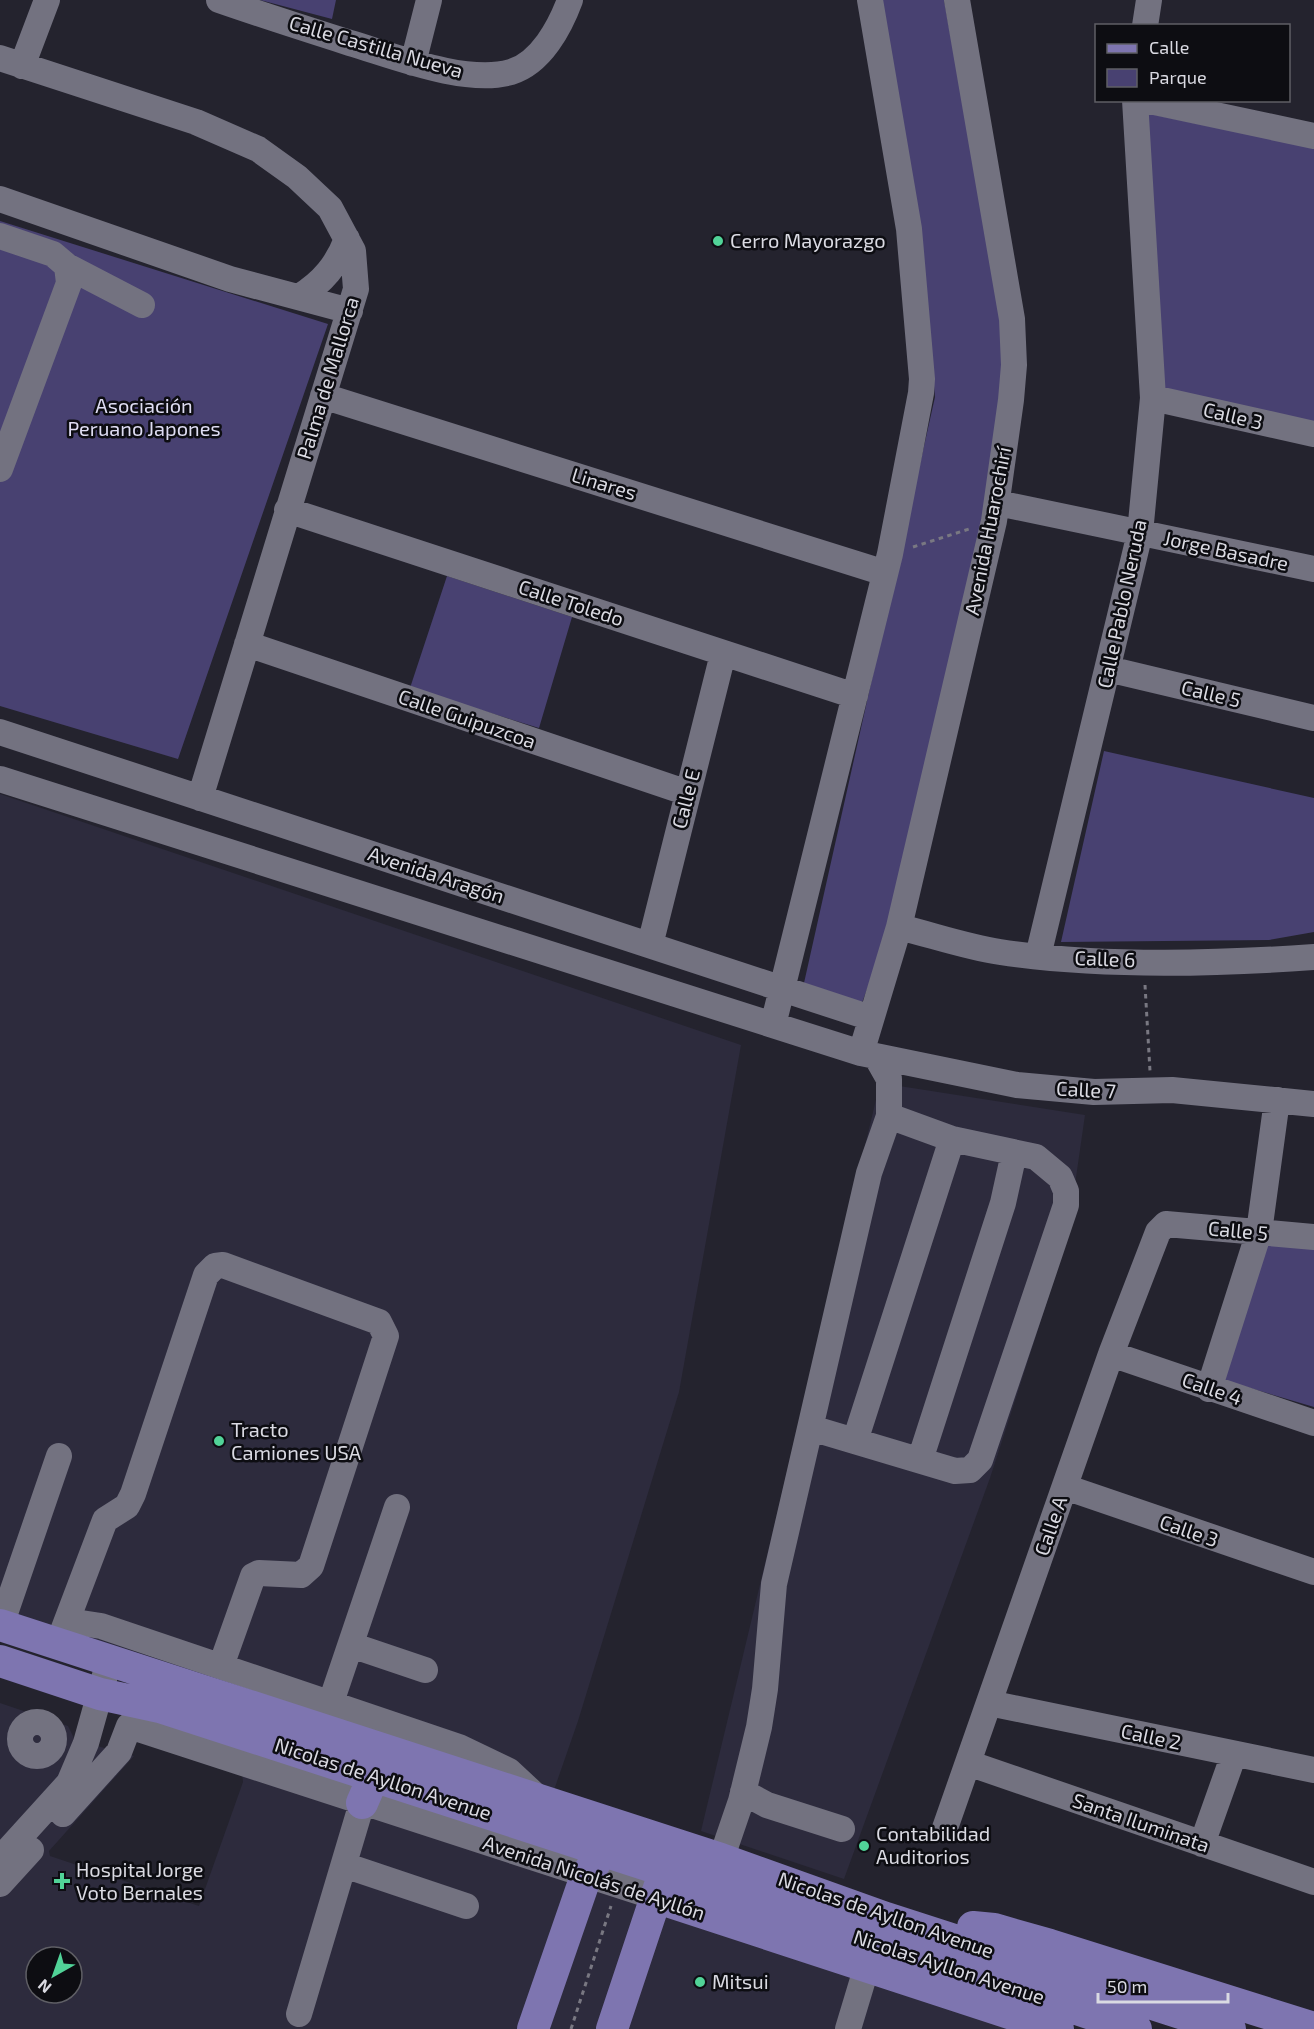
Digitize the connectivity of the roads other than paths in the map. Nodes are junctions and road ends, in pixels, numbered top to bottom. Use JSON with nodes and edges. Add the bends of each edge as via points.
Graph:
{"nodes":[{"id":1,"x":47,"y":0,"type":"edge"},
{"id":2,"x":219,"y":0,"type":"edge"},
{"id":3,"x":429,"y":0,"type":"edge"},
{"id":4,"x":570,"y":0,"type":"edge"},
{"id":5,"x":870,"y":0,"type":"edge"},
{"id":6,"x":957,"y":0,"type":"edge"},
{"id":7,"x":1149,"y":0,"type":"edge"},
{"id":8,"x":1145,"y":24,"type":"edge"},
{"id":9,"x":11,"y":62,"type":"edge"},
{"id":10,"x":414,"y":63,"type":"junction"},
{"id":11,"x":1135,"y":102,"type":"edge"},
{"id":12,"x":1154,"y":102,"type":"edge"},
{"id":13,"x":1314,"y":136,"type":"edge"},
{"id":14,"x":0,"y":199,"type":"edge"},
{"id":15,"x":0,"y":236,"type":"edge"},
{"id":16,"x":347,"y":239,"type":"junction"},
{"id":17,"x":67,"y":266,"type":"junction"},
{"id":18,"x":299,"y":297,"type":"junction"},
{"id":19,"x":142,"y":305,"type":"dead end"},
{"id":20,"x":350,"y":311,"type":"junction"},
{"id":21,"x":323,"y":396,"type":"junction"},
{"id":22,"x":1153,"y":398,"type":"junction"},
{"id":23,"x":1314,"y":434,"type":"edge"},
{"id":24,"x":0,"y":470,"type":"edge"},
{"id":25,"x":287,"y":510,"type":"junction"},
{"id":26,"x":996,"y":512,"type":"junction"},
{"id":27,"x":1140,"y":533,"type":"junction"},
{"id":28,"x":887,"y":563,"type":"junction"},
{"id":29,"x":1314,"y":569,"type":"edge"},
{"id":30,"x":247,"y":644,"type":"junction"},
{"id":31,"x":723,"y":654,"type":"junction"},
{"id":32,"x":1108,"y":669,"type":"junction"},
{"id":33,"x":855,"y":696,"type":"junction"},
{"id":34,"x":1314,"y":718,"type":"edge"},
{"id":35,"x":0,"y":732,"type":"edge"},
{"id":36,"x":0,"y":779,"type":"edge"},
{"id":37,"x":688,"y":793,"type":"junction"},
{"id":38,"x":200,"y":798,"type":"junction"},
{"id":39,"x":898,"y":927,"type":"junction"},
{"id":40,"x":650,"y":945,"type":"junction"},
{"id":41,"x":1038,"y":956,"type":"junction"},
{"id":42,"x":1314,"y":957,"type":"edge"},
{"id":43,"x":782,"y":989,"type":"junction"},
{"id":44,"x":871,"y":1018,"type":"junction"},
{"id":45,"x":773,"y":1025,"type":"junction"},
{"id":46,"x":869,"y":1054,"type":"junction"},
{"id":47,"x":1277,"y":1100,"type":"junction"},
{"id":48,"x":1313,"y":1100,"type":"edge"},
{"id":49,"x":889,"y":1116,"type":"junction"},
{"id":50,"x":952,"y":1139,"type":"junction"},
{"id":51,"x":1014,"y":1153,"type":"junction"},
{"id":52,"x":1162,"y":1227,"type":"joint"},
{"id":53,"x":1259,"y":1232,"type":"junction"},
{"id":54,"x":1314,"y":1238,"type":"edge"},
{"id":55,"x":1111,"y":1354,"type":"junction"},
{"id":56,"x":1209,"y":1389,"type":"junction"},
{"id":57,"x":1314,"y":1423,"type":"edge"},
{"id":58,"x":811,"y":1428,"type":"junction"},
{"id":59,"x":855,"y":1441,"type":"junction"},
{"id":60,"x":59,"y":1456,"type":"dead end"},
{"id":61,"x":920,"y":1460,"type":"junction"},
{"id":62,"x":1065,"y":1487,"type":"junction"},
{"id":63,"x":397,"y":1508,"type":"dead end"},
{"id":64,"x":1314,"y":1572,"type":"edge"},
{"id":65,"x":0,"y":1625,"type":"edge"},
{"id":66,"x":63,"y":1633,"type":"junction"},
{"id":67,"x":351,"y":1645,"type":"junction"},
{"id":68,"x":0,"y":1661,"type":"edge"},
{"id":69,"x":109,"y":1662,"type":"junction"},
{"id":70,"x":221,"y":1666,"type":"junction"},
{"id":71,"x":425,"y":1670,"type":"dead end"},
{"id":72,"x":100,"y":1694,"type":"junction"},
{"id":73,"x":989,"y":1703,"type":"junction"},
{"id":74,"x":326,"y":1717,"type":"junction"},
{"id":75,"x":129,"y":1726,"type":"junction"},
{"id":76,"x":1234,"y":1754,"type":"junction"},
{"id":77,"x":39,"y":1755,"type":"dead end"},
{"id":78,"x":968,"y":1763,"type":"junction"},
{"id":79,"x":1314,"y":1770,"type":"edge"},
{"id":80,"x":373,"y":1777,"type":"junction"},
{"id":81,"x":743,"y":1792,"type":"junction"},
{"id":82,"x":60,"y":1794,"type":"junction"},
{"id":83,"x":542,"y":1802,"type":"junction"},
{"id":84,"x":945,"y":1828,"type":"dead end"},
{"id":85,"x":842,"y":1829,"type":"dead end"},
{"id":86,"x":1203,"y":1844,"type":"junction"},
{"id":87,"x":600,"y":1851,"type":"junction"},
{"id":88,"x":0,"y":1859,"type":"edge"},
{"id":89,"x":344,"y":1864,"type":"junction"},
{"id":90,"x":664,"y":1871,"type":"junction"},
{"id":91,"x":717,"y":1873,"type":"junction"},
{"id":92,"x":1314,"y":1882,"type":"edge"},
{"id":93,"x":0,"y":1884,"type":"edge"},
{"id":94,"x":466,"y":1906,"type":"dead end"},
{"id":95,"x":867,"y":1966,"type":"junction"},
{"id":96,"x":1192,"y":2012,"type":"edge"},
{"id":97,"x":299,"y":2014,"type":"dead end"},
{"id":98,"x":1314,"y":2028,"type":"edge"},
{"id":99,"x":533,"y":2029,"type":"edge"},
{"id":100,"x":612,"y":2029,"type":"edge"},
{"id":101,"x":848,"y":2029,"type":"edge"},
{"id":102,"x":1058,"y":2029,"type":"edge"},
{"id":103,"x":1136,"y":2029,"type":"edge"},
{"id":104,"x":1230,"y":2029,"type":"edge"}],
"edges":[{"from":1,"to":9,"type":"street"},
{"from":2,"to":10,"type":"street","name":"Calle Castilla Nueva"},
{"from":3,"to":10,"type":"street"},
{"from":4,"to":10,"type":"street","name":"Calle Castilla Nueva","via":[[543,52],[512,72],[466,75]]},
{"from":5,"to":28,"type":"street","via":[[909,228],[922,379]]},
{"from":6,"to":26,"type":"street","name":"Avenida Huarochirí","via":[[1012,319],[1012,389]]},
{"from":7,"to":8,"type":"street"},
{"from":9,"to":16,"type":"street","name":"Palma de Mallorca","via":[[196,122],[258,149],[297,177],[330,208]]},
{"from":11,"to":22,"type":"street","name":"Calle Pablo Neruda"},
{"from":12,"to":13,"type":"street"},
{"from":14,"to":18,"type":"street","via":[[230,279]]},
{"from":15,"to":17,"type":"street","via":[[53,254]]},
{"from":16,"to":18,"type":"street","via":[[323,280]]},
{"from":16,"to":20,"type":"street","name":"Palma de Mallorca","via":[[353,251],[357,289]]},
{"from":17,"to":19,"type":"street"},
{"from":17,"to":24,"type":"street","via":[[69,283]]},
{"from":18,"to":20,"type":"street"},
{"from":20,"to":21,"type":"street","name":"Palma de Mallorca"},
{"from":21,"to":25,"type":"street","name":"Palma de Mallorca"},
{"from":21,"to":28,"type":"street","name":"Linares"},
{"from":22,"to":23,"type":"street","name":"Calle 3"},
{"from":22,"to":27,"type":"street","name":"Calle Pablo Neruda"},
{"from":25,"to":30,"type":"street","name":"Palma de Mallorca"},
{"from":25,"to":31,"type":"street","name":"Calle Toledo"},
{"from":26,"to":27,"type":"street","name":"Jorge Basadre"},
{"from":26,"to":39,"type":"street","name":"Avenida Huarochirí"},
{"from":27,"to":29,"type":"street","name":"Jorge Basadre"},
{"from":27,"to":32,"type":"street","name":"Calle Pablo Neruda"},
{"from":28,"to":33,"type":"street"},
{"from":30,"to":37,"type":"street","name":"Calle Guipuzcoa"},
{"from":30,"to":38,"type":"street","name":"Palma de Mallorca"},
{"from":31,"to":33,"type":"street","name":"Calle Toledo"},
{"from":31,"to":37,"type":"street","name":"Calle E"},
{"from":32,"to":34,"type":"street","name":"Calle 5"},
{"from":32,"to":41,"type":"street","name":"Calle Pablo Neruda"},
{"from":33,"to":43,"type":"street"},
{"from":35,"to":38,"type":"street","name":"Avenida Aragón"},
{"from":36,"to":45,"type":"street","name":"Avenida Aragón"},
{"from":37,"to":40,"type":"street","name":"Calle E"},
{"from":38,"to":40,"type":"street","name":"Avenida Aragón"},
{"from":39,"to":41,"type":"street","name":"Calle 6","via":[[998,952]]},
{"from":39,"to":44,"type":"street","name":"Avenida Huarochirí"},
{"from":40,"to":43,"type":"street","name":"Avenida Aragón"},
{"from":41,"to":42,"type":"street","name":"Calle 6","via":[[1240,963]]},
{"from":43,"to":44,"type":"street","name":"Avenida Aragón"},
{"from":43,"to":45,"type":"street"},
{"from":44,"to":46,"type":"street","name":"Avenida Huarochirí"},
{"from":45,"to":46,"type":"street","name":"Avenida Aragón"},
{"from":46,"to":47,"type":"street","name":"Calle 7","via":[[1017,1085],[1095,1092],[1172,1090]]},
{"from":46,"to":49,"type":"street","via":[[889,1079]]},
{"from":47,"to":48,"type":"street","name":"Calle 7"},
{"from":47,"to":53,"type":"street"},
{"from":49,"to":50,"type":"street"},
{"from":49,"to":58,"type":"street","via":[[869,1173]]},
{"from":50,"to":51,"type":"street"},
{"from":50,"to":59,"type":"street"},
{"from":51,"to":61,"type":"street","via":[[1003,1203]]},
{"from":51,"to":61,"type":"street","via":[[1036,1157],[1050,1166],[1066,1191],[1066,1205],[981,1460],[970,1470],[955,1471]]},
{"from":52,"to":53,"type":"street","name":"Calle 5","via":[[1166,1224]]},
{"from":52,"to":55,"type":"street","name":"Calle A"},
{"from":53,"to":54,"type":"street","name":"Calle 5"},
{"from":53,"to":56,"type":"street"},
{"from":55,"to":56,"type":"street","name":"Calle 4"},
{"from":55,"to":62,"type":"street","name":"Calle A"},
{"from":56,"to":57,"type":"street","name":"Calle 4"},
{"from":58,"to":59,"type":"street"},
{"from":58,"to":81,"type":"street","via":[[774,1584],[765,1689]]},
{"from":59,"to":61,"type":"street"},
{"from":60,"to":65,"type":"street"},
{"from":62,"to":64,"type":"street","name":"Calle 3"},
{"from":62,"to":73,"type":"street","name":"Calle A"},
{"from":63,"to":67,"type":"street"},
{"from":65,"to":66,"type":"main road","name":"Nicolas de Ayllon Avenue"},
{"from":66,"to":69,"type":"main road","name":"Nicolas de Ayllon Avenue"},
{"from":66,"to":70,"type":"street","name":"Nicolas de Ayllon Avenue","via":[[101,1626]]},
{"from":66,"to":70,"type":"street","via":[[105,1521],[128,1506],[133,1494],[206,1275],[214,1266],[223,1265],[379,1322],[386,1336],[311,1566],[301,1575],[253,1576]]},
{"from":67,"to":71,"type":"street"},
{"from":67,"to":74,"type":"street"},
{"from":68,"to":72,"type":"main road","name":"Nicolas de Ayllon Avenue"},
{"from":69,"to":72,"type":"street"},
{"from":69,"to":74,"type":"main road","name":"Nicolas de Ayllon Avenue"},
{"from":70,"to":74,"type":"street","name":"Nicolas de Ayllon Avenue"},
{"from":72,"to":75,"type":"street"},
{"from":72,"to":80,"type":"main road","name":"Nicolas de Ayllon Avenue","via":[[160,1707]]},
{"from":72,"to":82,"type":"street","via":[[82,1753]]},
{"from":73,"to":76,"type":"street","name":"Calle 2"},
{"from":73,"to":78,"type":"street","name":"Calle A"},
{"from":74,"to":80,"type":"main road","name":"Nicolas de Ayllon Avenue"},
{"from":74,"to":83,"type":"street","name":"Nicolas de Ayllon Avenue","via":[[459,1747],[509,1771]]},
{"from":75,"to":80,"type":"street"},
{"from":75,"to":93,"type":"street","via":[[119,1752]]},
{"from":76,"to":79,"type":"street","name":"Calle 2"},
{"from":76,"to":86,"type":"street"},
{"from":77,"to":82,"type":"street"},
{"from":78,"to":84,"type":"street","name":"Calle A"},
{"from":78,"to":86,"type":"street","name":"Santa Iluminata"},
{"from":80,"to":83,"type":"main road","name":"Nicolas de Ayllon Avenue"},
{"from":80,"to":87,"type":"main road","name":"Nicolas de Ayllon Avenue"},
{"from":80,"to":89,"type":"street"},
{"from":81,"to":85,"type":"street","via":[[767,1805]]},
{"from":81,"to":91,"type":"street"},
{"from":82,"to":88,"type":"street"},
{"from":83,"to":87,"type":"main road","name":"Nicolas de Ayllon Avenue"},
{"from":86,"to":92,"type":"street","name":"Santa Iluminata"},
{"from":87,"to":90,"type":"main road","name":"Nicolas de Ayllon Avenue"},
{"from":87,"to":90,"type":"street","name":"Avenida Nicolás de Ayllón","via":[[618,1887]]},
{"from":87,"to":99,"type":"main road"},
{"from":89,"to":94,"type":"street"},
{"from":89,"to":97,"type":"street"},
{"from":90,"to":91,"type":"main road","name":"Nicolas de Ayllon Avenue"},
{"from":90,"to":95,"type":"main road","name":"Avenida Nicolás de Ayllón"},
{"from":90,"to":100,"type":"main road"},
{"from":91,"to":96,"type":"main road","name":"Nicolas de Ayllon Avenue","via":[[886,1918]]},
{"from":91,"to":103,"type":"main road","name":"Nicolas de Ayllon Avenue"},
{"from":95,"to":101,"type":"street"},
{"from":95,"to":102,"type":"main road","name":"Avenida Nicolás de Ayllón"},
{"from":96,"to":98,"type":"main road"},
{"from":96,"to":104,"type":"main road","name":"Nicolas de Ayllon Avenue"}]}
